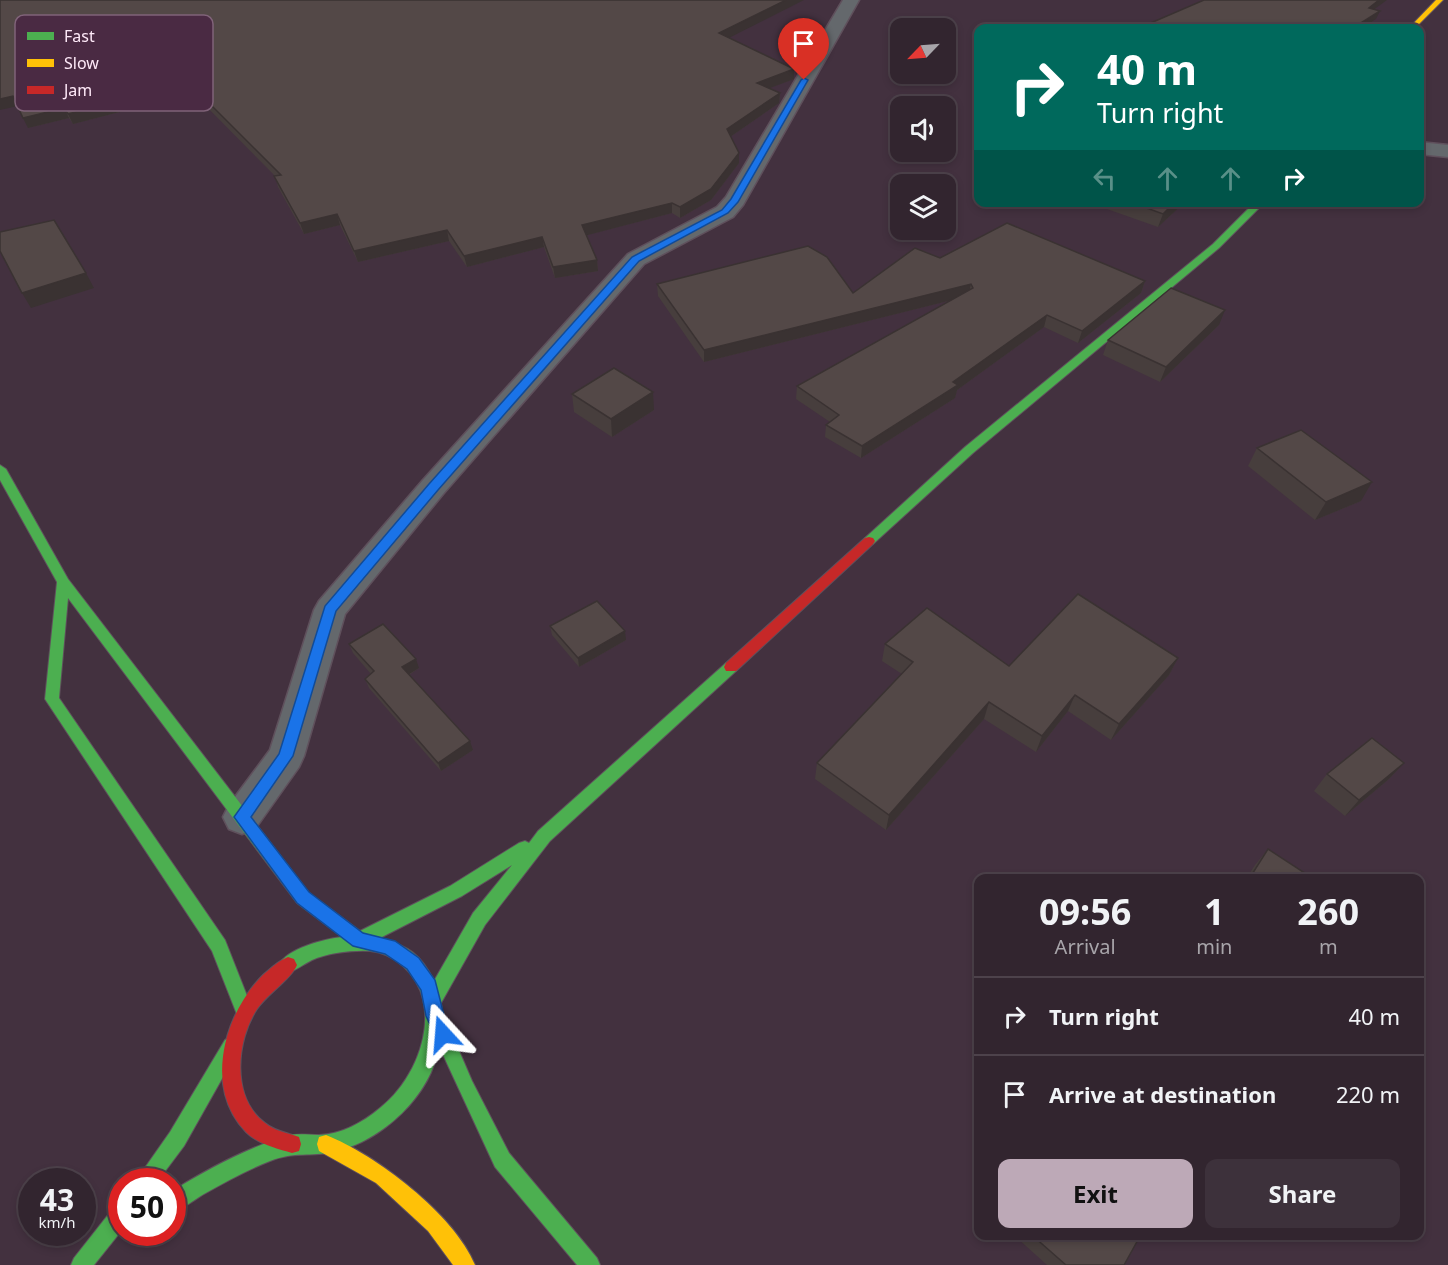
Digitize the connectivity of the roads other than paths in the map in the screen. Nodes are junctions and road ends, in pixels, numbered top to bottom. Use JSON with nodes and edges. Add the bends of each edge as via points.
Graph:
{"nodes":[{"id":1,"x":851,"y":0,"type":"edge"},
{"id":2,"x":1440,"y":0,"type":"edge"},
{"id":3,"x":1416,"y":24,"type":"edge"},
{"id":4,"x":1424,"y":149,"type":"edge"},
{"id":5,"x":1448,"y":151,"type":"edge"},
{"id":6,"x":1256,"y":207,"type":"edge"},
{"id":7,"x":0,"y":469,"type":"edge"},
{"id":8,"x":63,"y":582,"type":"junction"},
{"id":9,"x":242,"y":817,"type":"junction"},
{"id":10,"x":544,"y":836,"type":"junction"},
{"id":11,"x":359,"y":940,"type":"junction"},
{"id":12,"x":432,"y":1001,"type":"junction"},
{"id":13,"x":244,"y":1011,"type":"junction"},
{"id":14,"x":435,"y":1016,"type":"junction"},
{"id":15,"x":232,"y":1045,"type":"junction"},
{"id":16,"x":292,"y":1144,"type":"junction"},
{"id":17,"x":326,"y":1144,"type":"junction"},
{"id":18,"x":155,"y":1168,"type":"edge"},
{"id":19,"x":186,"y":1194,"type":"edge"},
{"id":20,"x":108,"y":1231,"type":"edge"},
{"id":21,"x":108,"y":1245,"type":"edge"},
{"id":22,"x":84,"y":1262,"type":"edge"},
{"id":23,"x":465,"y":1265,"type":"edge"},
{"id":24,"x":590,"y":1265,"type":"edge"}],
"edges":[{"from":1,"to":9,"type":"street","via":[[725,212],[636,259],[433,487],[330,610],[286,756]]},
{"from":2,"to":3,"type":"street"},
{"from":4,"to":5,"type":"street"},
{"from":6,"to":10,"type":"street","via":[[1216,246],[969,450]]},
{"from":7,"to":8,"type":"street"},
{"from":8,"to":9,"type":"street"},
{"from":8,"to":13,"type":"street","via":[[52,699],[219,946]]},
{"from":9,"to":11,"type":"street","via":[[303,898]]},
{"from":10,"to":11,"type":"street","via":[[456,891]]},
{"from":10,"to":12,"type":"street","via":[[479,919]]},
{"from":11,"to":12,"type":"street","via":[[389,947],[413,963],[429,986]]},
{"from":11,"to":13,"type":"street","via":[[326,945],[295,958],[266,982]]},
{"from":12,"to":14,"type":"street"},
{"from":13,"to":15,"type":"street"},
{"from":14,"to":17,"type":"street","via":[[431,1048],[417,1081],[393,1110],[362,1132]]},
{"from":14,"to":24,"type":"street","via":[[502,1160]]},
{"from":15,"to":16,"type":"street","via":[[230,1079],[240,1109],[261,1132]]},
{"from":15,"to":18,"type":"street"},
{"from":16,"to":17,"type":"street"},
{"from":16,"to":19,"type":"street","via":[[209,1180]]},
{"from":17,"to":23,"type":"street","via":[[383,1176],[435,1224]]},
{"from":20,"to":22,"type":"street"},
{"from":21,"to":22,"type":"street"}]}
